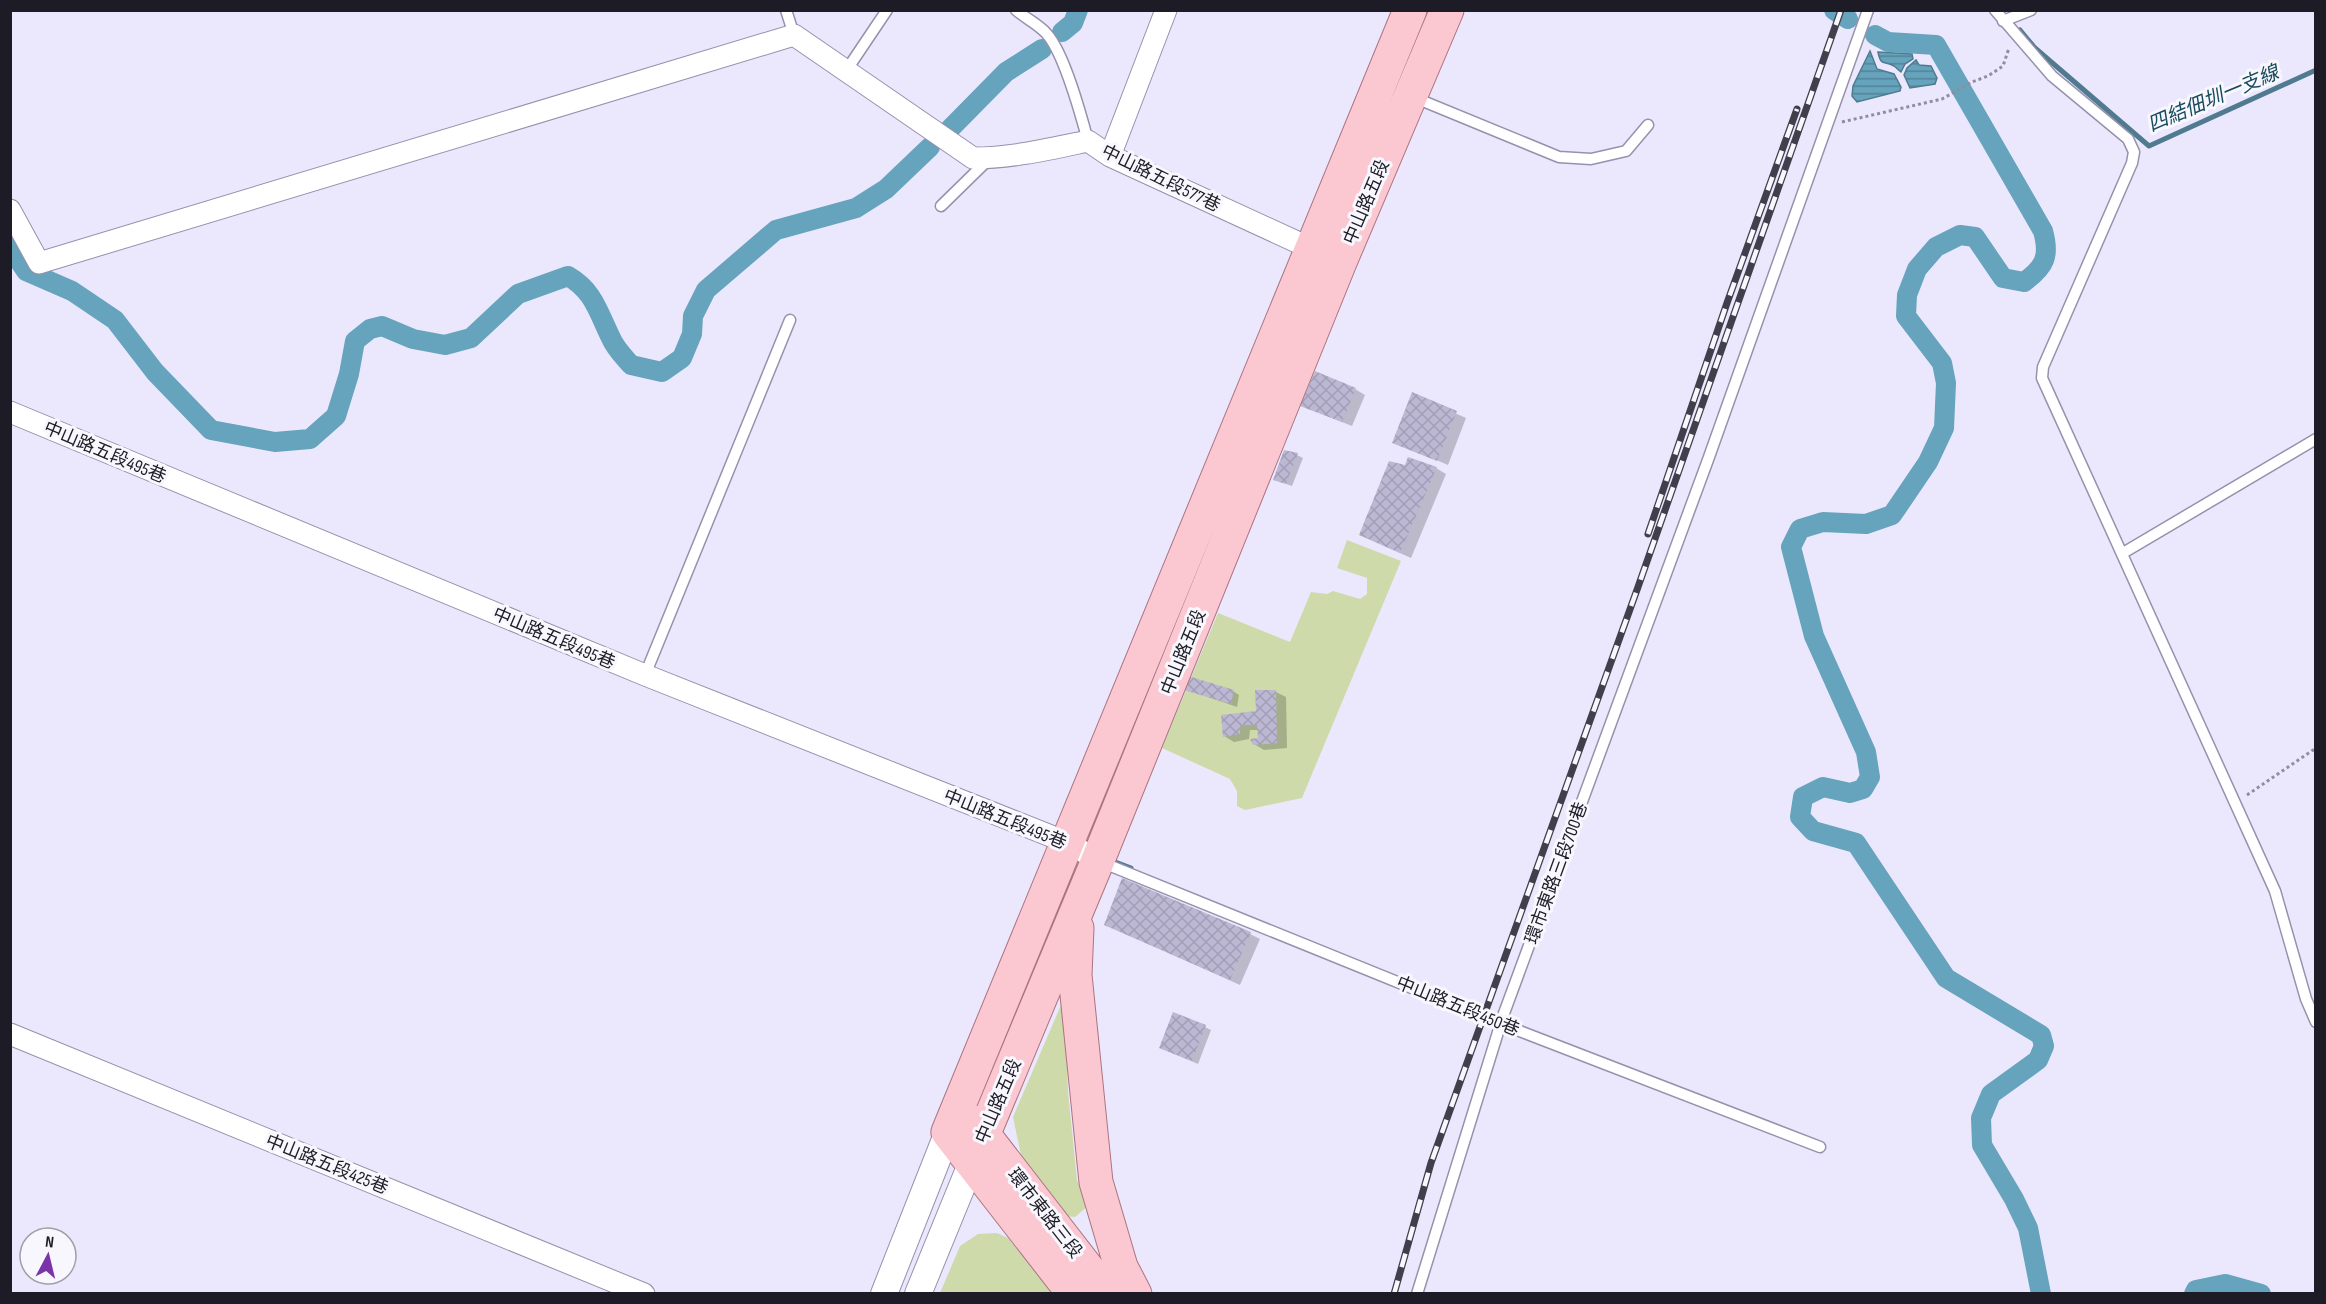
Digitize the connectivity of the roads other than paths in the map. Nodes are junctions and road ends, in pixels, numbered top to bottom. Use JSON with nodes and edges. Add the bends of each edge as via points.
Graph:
{"nodes":[{"id":1,"x":786,"y":10,"type":"edge"},
{"id":2,"x":887,"y":10,"type":"edge"},
{"id":3,"x":1016,"y":10,"type":"edge"},
{"id":4,"x":1166,"y":10,"type":"edge"},
{"id":5,"x":1410,"y":10,"type":"edge"},
{"id":6,"x":1447,"y":10,"type":"edge"},
{"id":7,"x":1868,"y":10,"type":"edge"},
{"id":8,"x":1995,"y":10,"type":"edge"},
{"id":9,"x":2031,"y":10,"type":"edge"},
{"id":10,"x":2003,"y":21,"type":"junction"},
{"id":11,"x":794,"y":35,"type":"junction"},
{"id":12,"x":846,"y":71,"type":"junction"},
{"id":13,"x":1412,"y":96,"type":"junction"},
{"id":14,"x":1648,"y":125,"type":"dead end"},
{"id":15,"x":1088,"y":141,"type":"junction"},
{"id":16,"x":1110,"y":156,"type":"junction"},
{"id":17,"x":990,"y":158,"type":"junction"},
{"id":18,"x":941,"y":206,"type":"dead end"},
{"id":19,"x":10,"y":210,"type":"edge"},
{"id":20,"x":1326,"y":255,"type":"junction"},
{"id":21,"x":790,"y":320,"type":"dead end"},
{"id":22,"x":10,"y":412,"type":"edge"},
{"id":23,"x":2316,"y":439,"type":"edge"},
{"id":24,"x":2123,"y":553,"type":"junction"},
{"id":25,"x":645,"y":675,"type":"junction"},
{"id":26,"x":1066,"y":842,"type":"junction"},
{"id":27,"x":1098,"y":861,"type":"junction"},
{"id":28,"x":1078,"y":908,"type":"junction"},
{"id":29,"x":2316,"y":1022,"type":"edge"},
{"id":30,"x":1501,"y":1023,"type":"junction"},
{"id":31,"x":10,"y":1034,"type":"edge"},
{"id":32,"x":954,"y":1118,"type":"junction"},
{"id":33,"x":1090,"y":1118,"type":"junction"},
{"id":34,"x":1820,"y":1147,"type":"dead end"},
{"id":35,"x":978,"y":1149,"type":"junction"},
{"id":36,"x":644,"y":1293,"type":"edge"},
{"id":37,"x":884,"y":1293,"type":"edge"},
{"id":38,"x":918,"y":1293,"type":"edge"},
{"id":39,"x":1074,"y":1293,"type":"edge"},
{"id":40,"x":1107,"y":1293,"type":"edge"},
{"id":41,"x":1136,"y":1293,"type":"edge"},
{"id":42,"x":1158,"y":1293,"type":"edge"},
{"id":43,"x":1418,"y":1293,"type":"edge"}],
"edges":[{"from":1,"to":11,"type":"lane"},
{"from":2,"to":12,"type":"lane"},
{"from":3,"to":15,"type":"lane","via":[[1051,41]]},
{"from":4,"to":16,"type":"street"},
{"from":5,"to":20,"type":"main road","name":"中山路五段"},
{"from":6,"to":13,"type":"main road","name":"中山路五段"},
{"from":7,"to":30,"type":"lane","name":"環市東路三段700巷"},
{"from":8,"to":10,"type":"lane"},
{"from":9,"to":10,"type":"lane"},
{"from":10,"to":24,"type":"lane","via":[[2052,76],[2128,139],[2134,152],[2043,367],[2042,378]]},
{"from":11,"to":12,"type":"street","name":"中山路五段577巷"},
{"from":11,"to":19,"type":"street","via":[[39,262]]},
{"from":12,"to":17,"type":"street","name":"中山路五段577巷","via":[[973,158]]},
{"from":13,"to":14,"type":"lane","via":[[1559,157],[1591,159],[1626,151]]},
{"from":13,"to":20,"type":"main road","name":"中山路五段"},
{"from":15,"to":16,"type":"street","name":"中山路五段577巷"},
{"from":15,"to":17,"type":"street","name":"中山路五段577巷"},
{"from":16,"to":20,"type":"street","name":"中山路五段577巷"},
{"from":17,"to":18,"type":"lane"},
{"from":20,"to":26,"type":"main road","name":"中山路五段"},
{"from":20,"to":27,"type":"main road","name":"中山路五段"},
{"from":21,"to":25,"type":"lane"},
{"from":22,"to":25,"type":"street","name":"中山路五段495巷"},
{"from":23,"to":24,"type":"lane"},
{"from":24,"to":29,"type":"lane","via":[[2276,891]]},
{"from":25,"to":26,"type":"street","name":"中山路五段495巷"},
{"from":26,"to":27,"type":"street","name":"中山路五段495巷"},
{"from":26,"to":32,"type":"main road","name":"中山路五段"},
{"from":27,"to":28,"type":"main road","name":"中山路五段"},
{"from":27,"to":30,"type":"lane","name":"中山路五段450巷"},
{"from":28,"to":33,"type":"main road","via":[[1076,975]]},
{"from":28,"to":35,"type":"main road","name":"中山路五段"},
{"from":30,"to":34,"type":"lane","name":"中山路五段450巷"},
{"from":30,"to":43,"type":"lane","name":"環市東路三段700巷"},
{"from":31,"to":36,"type":"street","name":"中山路五段425巷"},
{"from":32,"to":35,"type":"main road","name":"環市東路三段"},
{"from":32,"to":37,"type":"street","name":"中山路五段"},
{"from":33,"to":41,"type":"main road","via":[[1096,1182],[1121,1267]]},
{"from":33,"to":42,"type":"main road","via":[[1124,1228]]},
{"from":35,"to":38,"type":"street","name":"中山路五段"},
{"from":35,"to":39,"type":"main road","name":"環市東路三段"},
{"from":35,"to":40,"type":"main road","name":"環市東路三段"}]}
